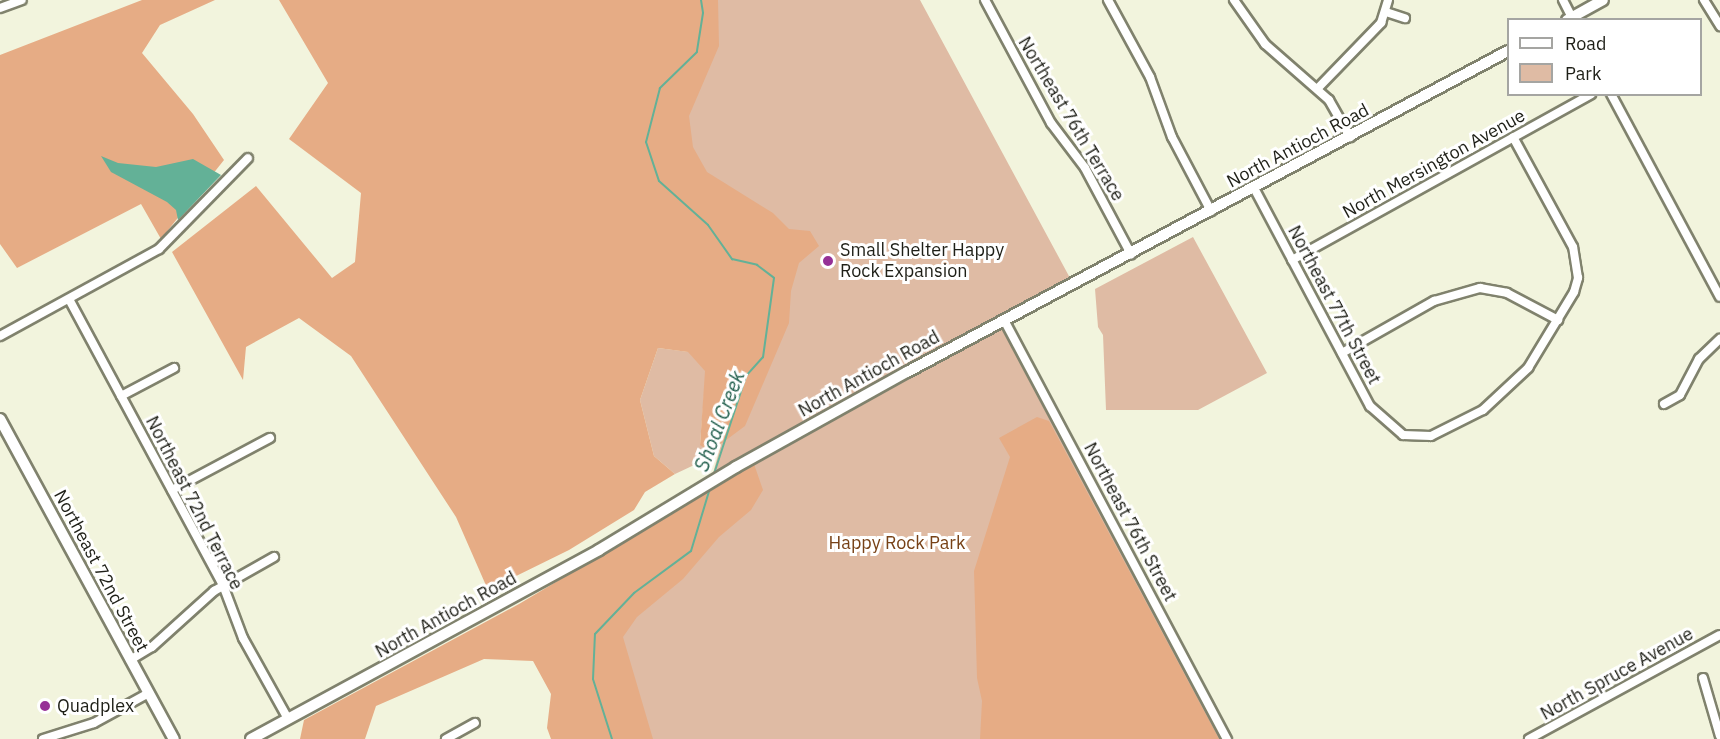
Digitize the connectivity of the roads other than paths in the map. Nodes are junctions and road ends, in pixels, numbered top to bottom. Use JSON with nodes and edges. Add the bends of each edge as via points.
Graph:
{"nodes":[{"id":1,"x":22,"y":0,"type":"edge"},
{"id":2,"x":985,"y":0,"type":"edge"},
{"id":3,"x":1108,"y":0,"type":"edge"},
{"id":4,"x":1234,"y":0,"type":"edge"},
{"id":5,"x":1389,"y":0,"type":"edge"},
{"id":6,"x":1563,"y":0,"type":"edge"},
{"id":7,"x":1603,"y":0,"type":"edge"},
{"id":8,"x":1704,"y":0,"type":"edge"},
{"id":9,"x":0,"y":8,"type":"edge"},
{"id":10,"x":1386,"y":12,"type":"junction"},
{"id":11,"x":1405,"y":18,"type":"dead end"},
{"id":12,"x":1571,"y":18,"type":"edge"},
{"id":13,"x":1573,"y":18,"type":"edge"},
{"id":14,"x":1720,"y":26,"type":"edge"},
{"id":15,"x":1507,"y":52,"type":"edge"},
{"id":16,"x":1318,"y":88,"type":"junction"},
{"id":17,"x":1587,"y":96,"type":"edge"},
{"id":18,"x":1612,"y":96,"type":"edge"},
{"id":19,"x":1350,"y":137,"type":"junction"},
{"id":20,"x":1513,"y":137,"type":"junction"},
{"id":21,"x":248,"y":158,"type":"dead end"},
{"id":22,"x":1254,"y":188,"type":"junction"},
{"id":23,"x":1211,"y":211,"type":"junction"},
{"id":24,"x":1131,"y":254,"type":"junction"},
{"id":25,"x":1292,"y":260,"type":"junction"},
{"id":26,"x":1720,"y":297,"type":"edge"},
{"id":27,"x":70,"y":301,"type":"junction"},
{"id":28,"x":1004,"y":320,"type":"junction"},
{"id":29,"x":1558,"y":320,"type":"junction"},
{"id":30,"x":0,"y":336,"type":"edge"},
{"id":31,"x":1720,"y":339,"type":"edge"},
{"id":32,"x":1342,"y":353,"type":"junction"},
{"id":33,"x":174,"y":368,"type":"dead end"},
{"id":34,"x":122,"y":396,"type":"junction"},
{"id":35,"x":1664,"y":404,"type":"dead end"},
{"id":36,"x":0,"y":419,"type":"edge"},
{"id":37,"x":270,"y":438,"type":"dead end"},
{"id":38,"x":172,"y":490,"type":"junction"},
{"id":39,"x":274,"y":557,"type":"dead end"},
{"id":40,"x":223,"y":585,"type":"junction"},
{"id":41,"x":1720,"y":635,"type":"edge"},
{"id":42,"x":130,"y":660,"type":"junction"},
{"id":43,"x":1703,"y":678,"type":"dead end"},
{"id":44,"x":149,"y":693,"type":"junction"},
{"id":45,"x":288,"y":719,"type":"junction"},
{"id":46,"x":475,"y":723,"type":"dead end"},
{"id":47,"x":1720,"y":736,"type":"edge"},
{"id":48,"x":43,"y":739,"type":"edge"},
{"id":49,"x":174,"y":739,"type":"edge"},
{"id":50,"x":251,"y":739,"type":"edge"},
{"id":51,"x":446,"y":739,"type":"edge"},
{"id":52,"x":1227,"y":739,"type":"edge"},
{"id":53,"x":1529,"y":739,"type":"edge"}],
"edges":[{"from":1,"to":9,"type":"street"},
{"from":2,"to":24,"type":"street","name":"Northeast 76th Terrace","via":[[1051,123],[1085,168]]},
{"from":3,"to":23,"type":"street","via":[[1150,77],[1172,137]]},
{"from":4,"to":16,"type":"street","via":[[1266,44]]},
{"from":5,"to":10,"type":"street"},
{"from":6,"to":12,"type":"street"},
{"from":7,"to":13,"type":"street"},
{"from":8,"to":14,"type":"street"},
{"from":10,"to":11,"type":"street"},
{"from":10,"to":16,"type":"street"},
{"from":15,"to":19,"type":"street","name":"North Antioch Road"},
{"from":16,"to":19,"type":"street"},
{"from":17,"to":20,"type":"street","name":"North Mersington Avenue"},
{"from":18,"to":26,"type":"street"},
{"from":19,"to":22,"type":"street","name":"North Antioch Road"},
{"from":20,"to":25,"type":"street","name":"North Mersington Avenue"},
{"from":20,"to":29,"type":"street","via":[[1573,247],[1577,266],[1574,292]]},
{"from":21,"to":27,"type":"street","via":[[159,249]]},
{"from":22,"to":23,"type":"street","name":"North Antioch Road"},
{"from":22,"to":25,"type":"street","name":"Northeast 77th Street"},
{"from":23,"to":24,"type":"street","name":"North Antioch Road"},
{"from":24,"to":28,"type":"street","name":"North Antioch Road"},
{"from":25,"to":32,"type":"street","name":"Northeast 77th Street"},
{"from":27,"to":30,"type":"street"},
{"from":27,"to":34,"type":"street","name":"Northeast 72nd Terrace"},
{"from":28,"to":45,"type":"street","name":"North Antioch Road","via":[[736,467],[590,555]]},
{"from":28,"to":52,"type":"street","name":"Northeast 76th Street"},
{"from":29,"to":32,"type":"street","via":[[1507,293],[1480,288],[1434,301]]},
{"from":29,"to":32,"type":"street","name":"Northeast 77th Street","via":[[1528,368],[1483,410],[1431,436],[1403,435],[1395,430],[1370,406]]},
{"from":31,"to":35,"type":"street","via":[[1693,368],[1680,395]]},
{"from":33,"to":34,"type":"street"},
{"from":34,"to":38,"type":"street","name":"Northeast 72nd Terrace"},
{"from":36,"to":42,"type":"street","name":"Northeast 72nd Street"},
{"from":37,"to":38,"type":"street"},
{"from":38,"to":40,"type":"street","name":"Northeast 72nd Terrace"},
{"from":39,"to":40,"type":"street"},
{"from":40,"to":42,"type":"street","via":[[152,647]]},
{"from":40,"to":45,"type":"street","name":"Northeast 72nd Terrace","via":[[243,638]]},
{"from":41,"to":53,"type":"street","name":"North Spruce Avenue"},
{"from":42,"to":44,"type":"street","name":"Northeast 72nd Street"},
{"from":43,"to":47,"type":"street"},
{"from":44,"to":48,"type":"street","via":[[94,723]]},
{"from":44,"to":49,"type":"street","name":"Northeast 72nd Street"},
{"from":45,"to":50,"type":"street","name":"North Antioch Road"},
{"from":46,"to":51,"type":"street"}]}
